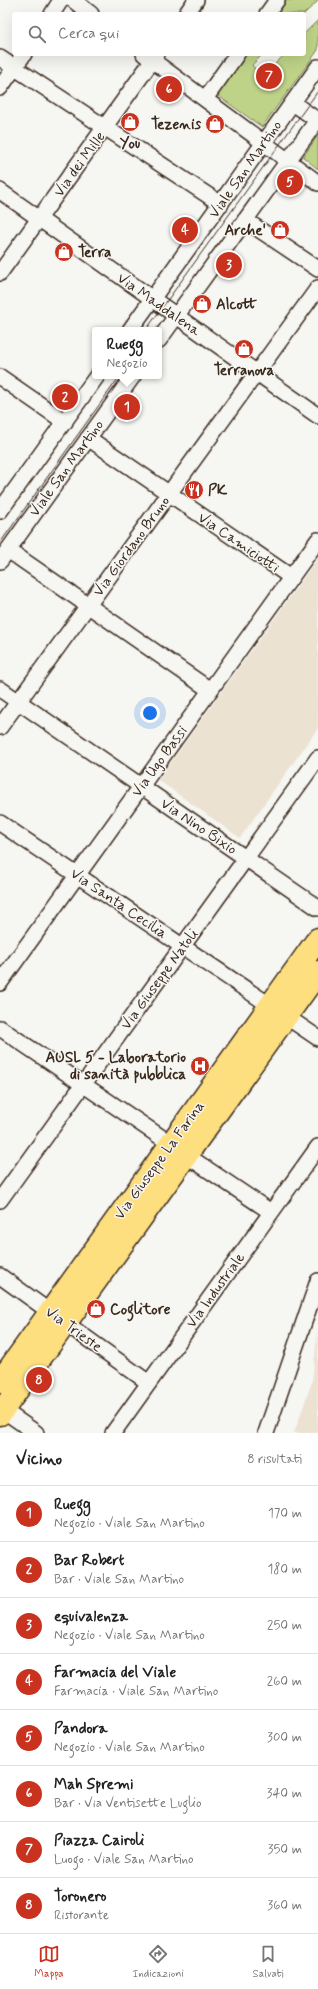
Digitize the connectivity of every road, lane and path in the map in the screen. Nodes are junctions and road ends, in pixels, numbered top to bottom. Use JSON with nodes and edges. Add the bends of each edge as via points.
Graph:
{"nodes":[{"id":1,"x":62,"y":0,"type":"edge"},
{"id":2,"x":72,"y":0,"type":"edge"},
{"id":3,"x":196,"y":0,"type":"edge"},
{"id":4,"x":277,"y":0,"type":"edge"},
{"id":5,"x":53,"y":12,"type":"edge"},
{"id":6,"x":88,"y":12,"type":"edge"},
{"id":7,"x":187,"y":12,"type":"edge"},
{"id":8,"x":268,"y":12,"type":"edge"},
{"id":9,"x":23,"y":56,"type":"edge"},
{"id":10,"x":152,"y":56,"type":"edge"},
{"id":11,"x":236,"y":56,"type":"edge"},
{"id":12,"x":0,"y":58,"type":"edge"},
{"id":13,"x":318,"y":67,"type":"edge"},
{"id":14,"x":14,"y":68,"type":"junction"},
{"id":15,"x":0,"y":88,"type":"edge"},
{"id":16,"x":205,"y":99,"type":"junction"},
{"id":17,"x":292,"y":103,"type":"junction"},
{"id":18,"x":317,"y":120,"type":"edge"},
{"id":19,"x":105,"y":128,"type":"junction"},
{"id":20,"x":264,"y":143,"type":"junction"},
{"id":21,"x":288,"y":161,"type":"junction"},
{"id":22,"x":318,"y":183,"type":"edge"},
{"id":23,"x":0,"y":191,"type":"edge"},
{"id":24,"x":221,"y":204,"type":"junction"},
{"id":25,"x":39,"y":219,"type":"junction"},
{"id":26,"x":245,"y":220,"type":"junction"},
{"id":27,"x":318,"y":269,"type":"edge"},
{"id":28,"x":0,"y":273,"type":"edge"},
{"id":29,"x":318,"y":288,"type":"edge"},
{"id":30,"x":152,"y":299,"type":"junction"},
{"id":31,"x":176,"y":316,"type":"junction"},
{"id":32,"x":132,"y":327,"type":"edge"},
{"id":33,"x":162,"y":336,"type":"edge"},
{"id":34,"x":256,"y":373,"type":"junction"},
{"id":35,"x":0,"y":377,"type":"edge"},
{"id":36,"x":95,"y":379,"type":"edge"},
{"id":37,"x":131,"y":379,"type":"edge"},
{"id":38,"x":318,"y":416,"type":"edge"},
{"id":39,"x":65,"y":422,"type":"junction"},
{"id":40,"x":88,"y":438,"type":"junction"},
{"id":41,"x":169,"y":493,"type":"junction"},
{"id":42,"x":0,"y":512,"type":"edge"},
{"id":43,"x":318,"y":540,"type":"edge"},
{"id":44,"x":4,"y":556,"type":"edge"},
{"id":45,"x":291,"y":577,"type":"junction"},
{"id":46,"x":88,"y":606,"type":"junction"},
{"id":47,"x":0,"y":689,"type":"edge"},
{"id":48,"x":210,"y":690,"type":"junction"},
{"id":49,"x":18,"y":702,"type":"junction"},
{"id":50,"x":0,"y":727,"type":"edge"},
{"id":51,"x":318,"y":760,"type":"edge"},
{"id":52,"x":141,"y":786,"type":"junction"},
{"id":53,"x":0,"y":822,"type":"edge"},
{"id":54,"x":246,"y":858,"type":"junction"},
{"id":55,"x":77,"y":875,"type":"junction"},
{"id":56,"x":318,"y":908,"type":"edge"},
{"id":57,"x":318,"y":939,"type":"edge"},
{"id":58,"x":183,"y":946,"type":"junction"},
{"id":59,"x":318,"y":972,"type":"edge"},
{"id":60,"x":0,"y":983,"type":"edge"},
{"id":61,"x":279,"y":1010,"type":"junction"},
{"id":62,"x":0,"y":1028,"type":"edge"},
{"id":63,"x":318,"y":1038,"type":"edge"},
{"id":64,"x":83,"y":1085,"type":"junction"},
{"id":65,"x":318,"y":1147,"type":"edge"},
{"id":66,"x":179,"y":1150,"type":"junction"},
{"id":67,"x":0,"y":1200,"type":"edge"},
{"id":68,"x":271,"y":1212,"type":"junction"},
{"id":69,"x":0,"y":1276,"type":"edge"},
{"id":70,"x":318,"y":1281,"type":"edge"},
{"id":71,"x":58,"y":1318,"type":"junction"},
{"id":72,"x":0,"y":1382,"type":"edge"},
{"id":73,"x":149,"y":1383,"type":"junction"},
{"id":74,"x":2,"y":1412,"type":"edge"},
{"id":75,"x":36,"y":1433,"type":"edge"},
{"id":76,"x":113,"y":1433,"type":"edge"},
{"id":77,"x":266,"y":1433,"type":"edge"}],
"edges":[{"from":1,"to":5,"type":"street"},
{"from":2,"to":6,"type":"street"},
{"from":3,"to":7,"type":"street"},
{"from":4,"to":8,"type":"street"},
{"from":9,"to":14,"type":"street"},
{"from":10,"to":16,"type":"street"},
{"from":10,"to":19,"type":"street","name":"Via dei Mille"},
{"from":11,"to":16,"type":"street"},
{"from":12,"to":14,"type":"street"},
{"from":13,"to":17,"type":"street","name":"Viale San Martino"},
{"from":14,"to":15,"type":"street"},
{"from":14,"to":19,"type":"street"},
{"from":16,"to":20,"type":"street"},
{"from":17,"to":18,"type":"street"},
{"from":17,"to":20,"type":"street","name":"Viale San Martino"},
{"from":18,"to":21,"type":"street","name":"Viale San Martino"},
{"from":19,"to":24,"type":"street"},
{"from":19,"to":25,"type":"street","name":"Via dei Mille"},
{"from":20,"to":21,"type":"street"},
{"from":20,"to":24,"type":"street","name":"Viale San Martino"},
{"from":21,"to":22,"type":"street"},
{"from":21,"to":26,"type":"street","name":"Viale San Martino"},
{"from":23,"to":25,"type":"street","name":"Via Maddalena"},
{"from":24,"to":30,"type":"street","name":"Viale San Martino"},
{"from":25,"to":28,"type":"street","name":"Via dei Mille"},
{"from":25,"to":30,"type":"street","name":"Via Maddalena"},
{"from":26,"to":27,"type":"street"},
{"from":26,"to":31,"type":"street","name":"Viale San Martino"},
{"from":29,"to":34,"type":"street","name":"Via Giordano Bruno"},
{"from":30,"to":31,"type":"street","name":"Via Maddalena"},
{"from":30,"to":32,"type":"street","name":"Viale San Martino"},
{"from":31,"to":33,"type":"street","name":"Viale San Martino"},
{"from":31,"to":34,"type":"street","name":"Via Maddalena"},
{"from":34,"to":38,"type":"street","name":"Via Maddalena"},
{"from":34,"to":41,"type":"street","name":"Via Giordano Bruno"},
{"from":35,"to":39,"type":"street"},
{"from":36,"to":39,"type":"street","name":"Viale San Martino"},
{"from":37,"to":40,"type":"street","name":"Viale San Martino"},
{"from":39,"to":42,"type":"street","name":"Viale San Martino"},
{"from":40,"to":41,"type":"street","name":"Via Camiciotti"},
{"from":40,"to":44,"type":"street","name":"Viale San Martino"},
{"from":41,"to":45,"type":"street","name":"Via Camiciotti"},
{"from":41,"to":46,"type":"street","name":"Via Giordano Bruno"},
{"from":43,"to":45,"type":"street","name":"Via Ugo Bassi"},
{"from":44,"to":46,"type":"street"},
{"from":45,"to":48,"type":"street","name":"Via Ugo Bassi"},
{"from":46,"to":48,"type":"street"},
{"from":46,"to":49,"type":"street","name":"Via Giordano Bruno"},
{"from":47,"to":49,"type":"street","name":"Via Nino Bixio"},
{"from":48,"to":52,"type":"street","name":"Via Ugo Bassi"},
{"from":49,"to":50,"type":"street","name":"Via Giordano Bruno"},
{"from":49,"to":52,"type":"street","name":"Via Nino Bixio"},
{"from":51,"to":54,"type":"street","name":"Via Giuseppe Natoli"},
{"from":52,"to":54,"type":"street","name":"Via Nino Bixio"},
{"from":52,"to":55,"type":"street","name":"Via Ugo Bassi"},
{"from":53,"to":55,"type":"street","name":"Via Santa Cecilia"},
{"from":54,"to":56,"type":"street","name":"Via Nino Bixio"},
{"from":54,"to":58,"type":"street","name":"Via Giuseppe Natoli"},
{"from":55,"to":58,"type":"street","name":"Via Santa Cecilia"},
{"from":55,"to":60,"type":"street","name":"Via Ugo Bassi"},
{"from":57,"to":61,"type":"main road","name":"Via Giuseppe La Farina"},
{"from":58,"to":61,"type":"street","name":"Via Santa Cecilia"},
{"from":58,"to":64,"type":"street","name":"Via Giuseppe Natoli"},
{"from":59,"to":61,"type":"main road","name":"Via Giuseppe La Farina"},
{"from":61,"to":63,"type":"street","name":"Via Santa Cecilia"},
{"from":61,"to":66,"type":"main road","name":"Via Giuseppe La Farina"},
{"from":62,"to":64,"type":"street"},
{"from":64,"to":66,"type":"street"},
{"from":64,"to":67,"type":"street","name":"Via Giuseppe Natoli"},
{"from":65,"to":68,"type":"street","name":"Via Industriale"},
{"from":66,"to":68,"type":"street"},
{"from":66,"to":71,"type":"main road","name":"Via Giuseppe La Farina"},
{"from":68,"to":73,"type":"street","name":"Via Industriale"},
{"from":69,"to":71,"type":"street","name":"Via Trieste"},
{"from":70,"to":77,"type":"street"},
{"from":71,"to":72,"type":"main road","name":"Via Giuseppe La Farina"},
{"from":71,"to":73,"type":"street","name":"Via Trieste"},
{"from":71,"to":74,"type":"main road","name":"Via Giuseppe La Farina"},
{"from":73,"to":76,"type":"street","name":"Via Industriale"},
{"from":74,"to":75,"type":"street"}]}
